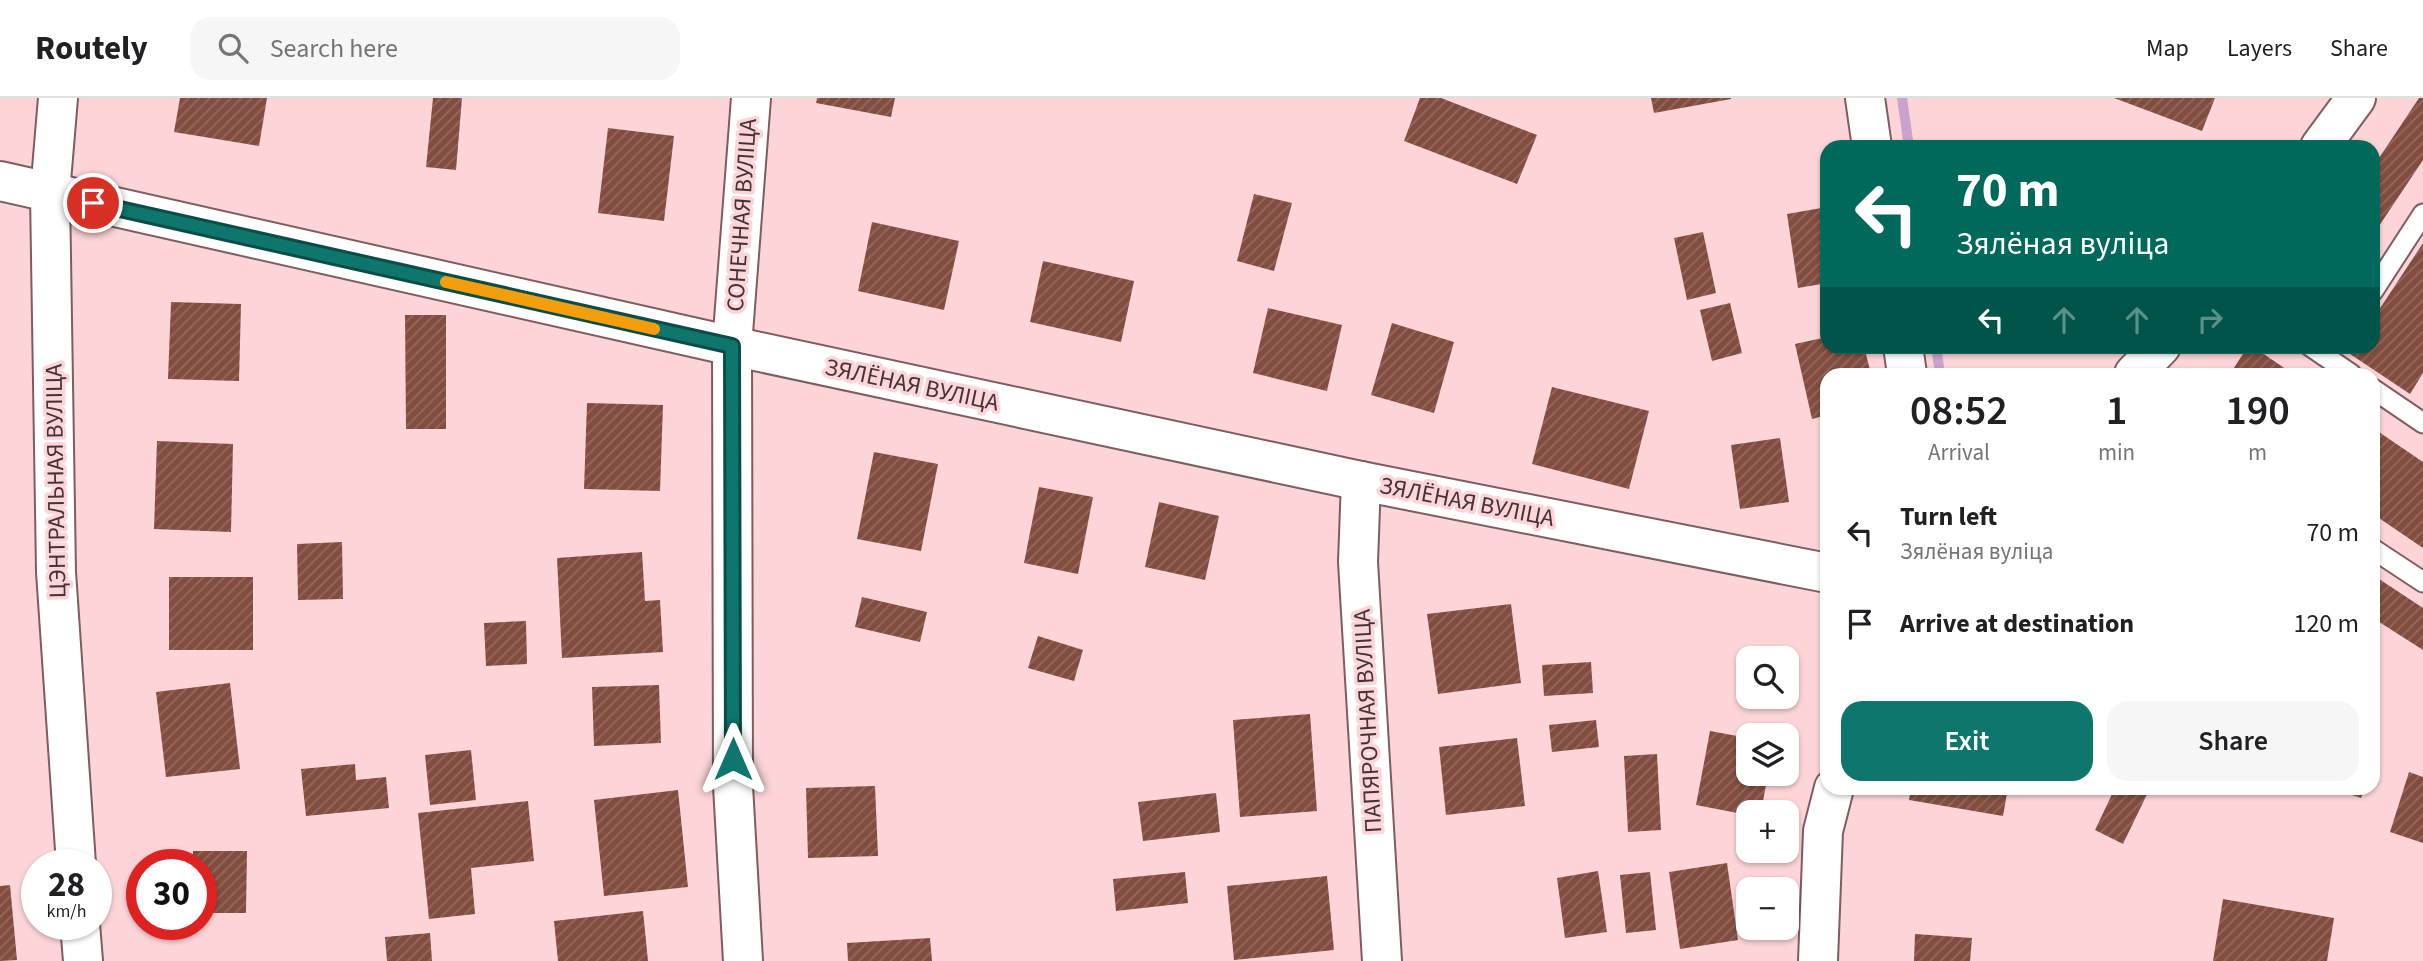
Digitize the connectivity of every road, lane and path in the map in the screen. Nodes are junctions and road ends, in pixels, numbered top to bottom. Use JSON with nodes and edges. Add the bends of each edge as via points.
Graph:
{"nodes":[{"id":1,"x":58,"y":98,"type":"edge"},
{"id":2,"x":751,"y":98,"type":"edge"},
{"id":3,"x":1865,"y":98,"type":"edge"},
{"id":4,"x":2356,"y":98,"type":"edge"},
{"id":5,"x":1871,"y":140,"type":"edge"},
{"id":6,"x":2325,"y":140,"type":"edge"},
{"id":7,"x":0,"y":181,"type":"edge"},
{"id":8,"x":50,"y":193,"type":"junction"},
{"id":9,"x":2423,"y":214,"type":"edge"},
{"id":10,"x":2380,"y":280,"type":"edge"},
{"id":11,"x":732,"y":346,"type":"junction"},
{"id":12,"x":2153,"y":354,"type":"edge"},
{"id":13,"x":2334,"y":354,"type":"edge"},
{"id":14,"x":2140,"y":368,"type":"edge"},
{"id":15,"x":2346,"y":368,"type":"edge"},
{"id":16,"x":2380,"y":394,"type":"edge"},
{"id":17,"x":2423,"y":423,"type":"edge"},
{"id":18,"x":1361,"y":481,"type":"junction"},
{"id":19,"x":2380,"y":554,"type":"edge"},
{"id":20,"x":1820,"y":572,"type":"edge"},
{"id":21,"x":2423,"y":582,"type":"edge"},
{"id":22,"x":1832,"y":795,"type":"edge"},
{"id":23,"x":75,"y":849,"type":"edge"},
{"id":24,"x":81,"y":940,"type":"edge"},
{"id":25,"x":83,"y":961,"type":"edge"},
{"id":26,"x":743,"y":961,"type":"edge"},
{"id":27,"x":1382,"y":961,"type":"edge"},
{"id":28,"x":1818,"y":961,"type":"edge"}],
"edges":[{"from":1,"to":8,"type":"street","name":"ЦЭНТРАЛЬНАЯ ВУЛІЦА"},
{"from":2,"to":11,"type":"street","name":"СОНЕЧНАЯ ВУЛІЦА"},
{"from":3,"to":5,"type":"street"},
{"from":4,"to":6,"type":"street"},
{"from":7,"to":8,"type":"street","name":"ЗЯЛЁНАЯ ВУЛІЦА"},
{"from":8,"to":11,"type":"street","name":"ЗЯЛЁНАЯ ВУЛІЦА"},
{"from":8,"to":23,"type":"street","name":"ЦЭНТРАЛЬНАЯ ВУЛІЦА","via":[[56,572]]},
{"from":9,"to":10,"type":"lane"},
{"from":11,"to":18,"type":"street","name":"ЗЯЛЁНАЯ ВУЛІЦА"},
{"from":11,"to":26,"type":"street","name":"СОНЕЧНАЯ ВУЛІЦА","via":[[733,786]]},
{"from":12,"to":14,"type":"street"},
{"from":13,"to":15,"type":"lane"},
{"from":16,"to":17,"type":"lane"},
{"from":18,"to":20,"type":"street","name":"ЗЯЛЁНАЯ ВУЛІЦА"},
{"from":18,"to":27,"type":"street","name":"ПАПЯРОЧНАЯ ВУЛІЦА","via":[[1358,562]]},
{"from":19,"to":21,"type":"lane"},
{"from":22,"to":28,"type":"street","via":[[1823,831]]},
{"from":24,"to":25,"type":"street"}]}
